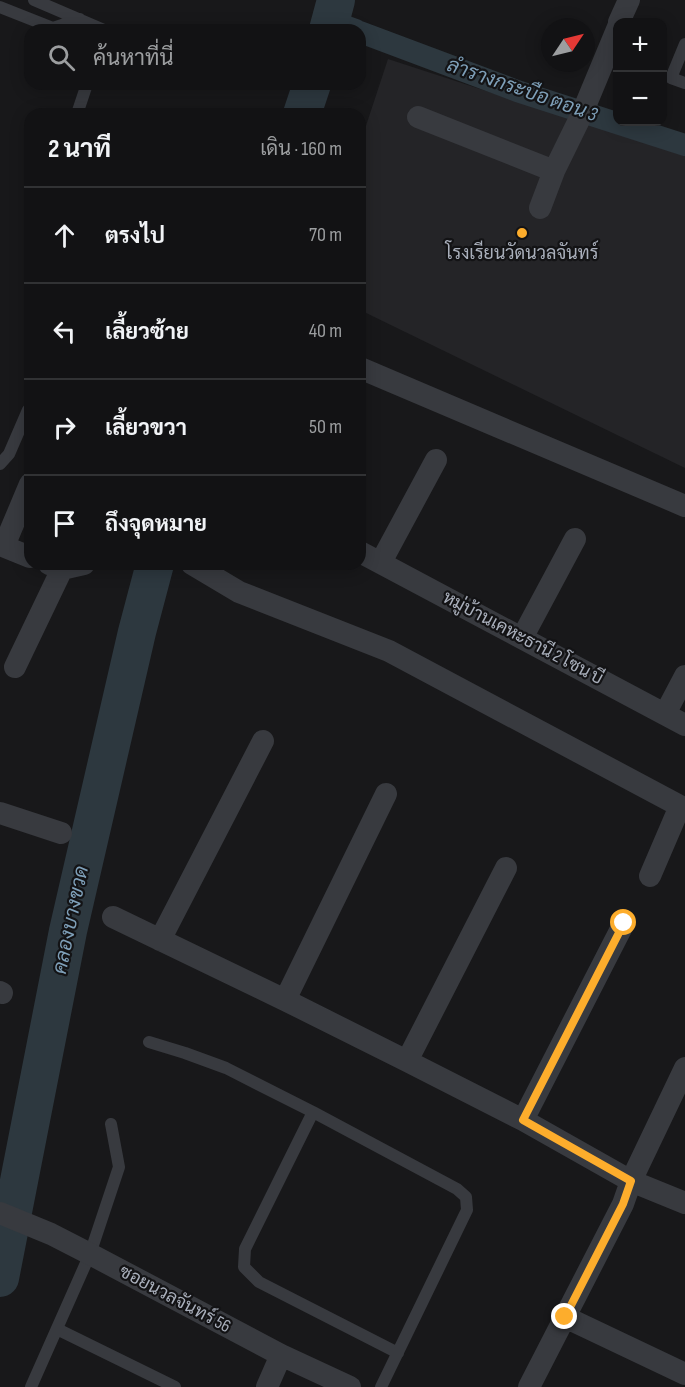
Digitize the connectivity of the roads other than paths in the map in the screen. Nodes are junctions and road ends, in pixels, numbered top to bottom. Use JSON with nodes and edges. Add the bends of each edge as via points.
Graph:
{"nodes":[{"id":1,"x":34,"y":0,"type":"edge"},
{"id":2,"x":629,"y":0,"type":"edge"},
{"id":3,"x":0,"y":7,"type":"edge"},
{"id":4,"x":621,"y":18,"type":"edge"},
{"id":5,"x":80,"y":19,"type":"junction"},
{"id":6,"x":43,"y":24,"type":"edge"},
{"id":7,"x":65,"y":24,"type":"edge"},
{"id":8,"x":91,"y":24,"type":"edge"},
{"id":9,"x":685,"y":44,"type":"edge"},
{"id":10,"x":610,"y":63,"type":"edge"},
{"id":11,"x":667,"y":77,"type":"edge"},
{"id":12,"x":685,"y":83,"type":"edge"},
{"id":13,"x":85,"y":90,"type":"edge"},
{"id":14,"x":79,"y":108,"type":"edge"},
{"id":15,"x":418,"y":117,"type":"dead end"},
{"id":16,"x":554,"y":171,"type":"junction"},
{"id":17,"x":540,"y":208,"type":"dead end"},
{"id":18,"x":366,"y":371,"type":"edge"},
{"id":19,"x":24,"y":419,"type":"edge"},
{"id":20,"x":436,"y":460,"type":"dead end"},
{"id":21,"x":0,"y":464,"type":"edge"},
{"id":22,"x":24,"y":497,"type":"edge"},
{"id":23,"x":685,"y":506,"type":"edge"},
{"id":24,"x":575,"y":539,"type":"dead end"},
{"id":25,"x":2,"y":546,"type":"edge"},
{"id":26,"x":24,"y":555,"type":"edge"},
{"id":27,"x":366,"y":555,"type":"edge"},
{"id":28,"x":381,"y":562,"type":"junction"},
{"id":29,"x":54,"y":570,"type":"edge"},
{"id":30,"x":202,"y":570,"type":"edge"},
{"id":31,"x":522,"y":638,"type":"junction"},
{"id":32,"x":15,"y":667,"type":"dead end"},
{"id":33,"x":685,"y":676,"type":"edge"},
{"id":34,"x":675,"y":720,"type":"edge"},
{"id":35,"x":263,"y":741,"type":"dead end"},
{"id":36,"x":386,"y":794,"type":"dead end"},
{"id":37,"x":683,"y":808,"type":"edge"},
{"id":38,"x":0,"y":813,"type":"edge"},
{"id":39,"x":61,"y":833,"type":"dead end"},
{"id":40,"x":506,"y":868,"type":"dead end"},
{"id":41,"x":650,"y":876,"type":"dead end"},
{"id":42,"x":113,"y":917,"type":"dead end"},
{"id":43,"x":624,"y":923,"type":"dead end"},
{"id":44,"x":160,"y":940,"type":"junction"},
{"id":45,"x":285,"y":1000,"type":"junction"},
{"id":46,"x":149,"y":1042,"type":"dead end"},
{"id":47,"x":407,"y":1061,"type":"junction"},
{"id":48,"x":685,"y":1068,"type":"edge"},
{"id":49,"x":313,"y":1112,"type":"junction"},
{"id":50,"x":523,"y":1120,"type":"junction"},
{"id":51,"x":111,"y":1124,"type":"dead end"},
{"id":52,"x":631,"y":1181,"type":"junction"},
{"id":53,"x":685,"y":1203,"type":"edge"},
{"id":54,"x":0,"y":1213,"type":"edge"},
{"id":55,"x":90,"y":1254,"type":"junction"},
{"id":56,"x":565,"y":1317,"type":"junction"},
{"id":57,"x":57,"y":1329,"type":"junction"},
{"id":58,"x":398,"y":1353,"type":"junction"},
{"id":59,"x":281,"y":1355,"type":"junction"},
{"id":60,"x":685,"y":1374,"type":"edge"},
{"id":61,"x":31,"y":1387,"type":"edge"},
{"id":62,"x":175,"y":1387,"type":"edge"},
{"id":63,"x":267,"y":1387,"type":"edge"},
{"id":64,"x":350,"y":1387,"type":"edge"},
{"id":65,"x":381,"y":1387,"type":"edge"},
{"id":66,"x":529,"y":1387,"type":"edge"}],
"edges":[{"from":1,"to":5,"type":"lane"},
{"from":2,"to":4,"type":"street"},
{"from":3,"to":6,"type":"lane"},
{"from":5,"to":7,"type":"lane"},
{"from":5,"to":8,"type":"lane"},
{"from":9,"to":11,"type":"lane"},
{"from":10,"to":16,"type":"street"},
{"from":11,"to":12,"type":"lane"},
{"from":13,"to":14,"type":"lane"},
{"from":15,"to":16,"type":"street"},
{"from":16,"to":17,"type":"street"},
{"from":18,"to":23,"type":"street"},
{"from":19,"to":21,"type":"lane","via":[[9,454]]},
{"from":20,"to":28,"type":"street"},
{"from":22,"to":25,"type":"street"},
{"from":24,"to":31,"type":"street"},
{"from":25,"to":26,"type":"street"},
{"from":27,"to":28,"type":"street","name":"หมู่บ้านเคหะธานี 2 โซน บี"},
{"from":28,"to":31,"type":"street","name":"หมู่บ้านเคหะธานี 2 โซน บี"},
{"from":29,"to":32,"type":"street"},
{"from":30,"to":37,"type":"street","via":[[239,592],[389,651]]},
{"from":31,"to":34,"type":"street","name":"หมู่บ้านเคหะธานี 2 โซน บี"},
{"from":33,"to":34,"type":"street"},
{"from":35,"to":44,"type":"street"},
{"from":36,"to":45,"type":"street"},
{"from":37,"to":41,"type":"street"},
{"from":38,"to":39,"type":"street"},
{"from":40,"to":47,"type":"street"},
{"from":42,"to":44,"type":"street"},
{"from":43,"to":50,"type":"street"},
{"from":44,"to":45,"type":"street"},
{"from":45,"to":47,"type":"street"},
{"from":46,"to":49,"type":"lane","via":[[226,1068]]},
{"from":47,"to":50,"type":"street"},
{"from":48,"to":52,"type":"street"},
{"from":49,"to":58,"type":"lane","via":[[466,1197],[467,1210]]},
{"from":49,"to":58,"type":"lane","via":[[245,1249],[244,1267],[259,1282]]},
{"from":50,"to":52,"type":"street"},
{"from":51,"to":55,"type":"lane","via":[[119,1167]]},
{"from":52,"to":53,"type":"street"},
{"from":52,"to":56,"type":"street"},
{"from":54,"to":55,"type":"street","name":"ซอยนวลจันทร์ 56"},
{"from":55,"to":57,"type":"lane"},
{"from":55,"to":59,"type":"street","name":"ซอยนวลจันทร์ 56"},
{"from":56,"to":60,"type":"street"},
{"from":56,"to":66,"type":"street"},
{"from":57,"to":61,"type":"lane"},
{"from":57,"to":62,"type":"lane"},
{"from":58,"to":65,"type":"lane"},
{"from":59,"to":63,"type":"street"},
{"from":59,"to":64,"type":"street","name":"ซอยนวลจันทร์ 56"}]}
